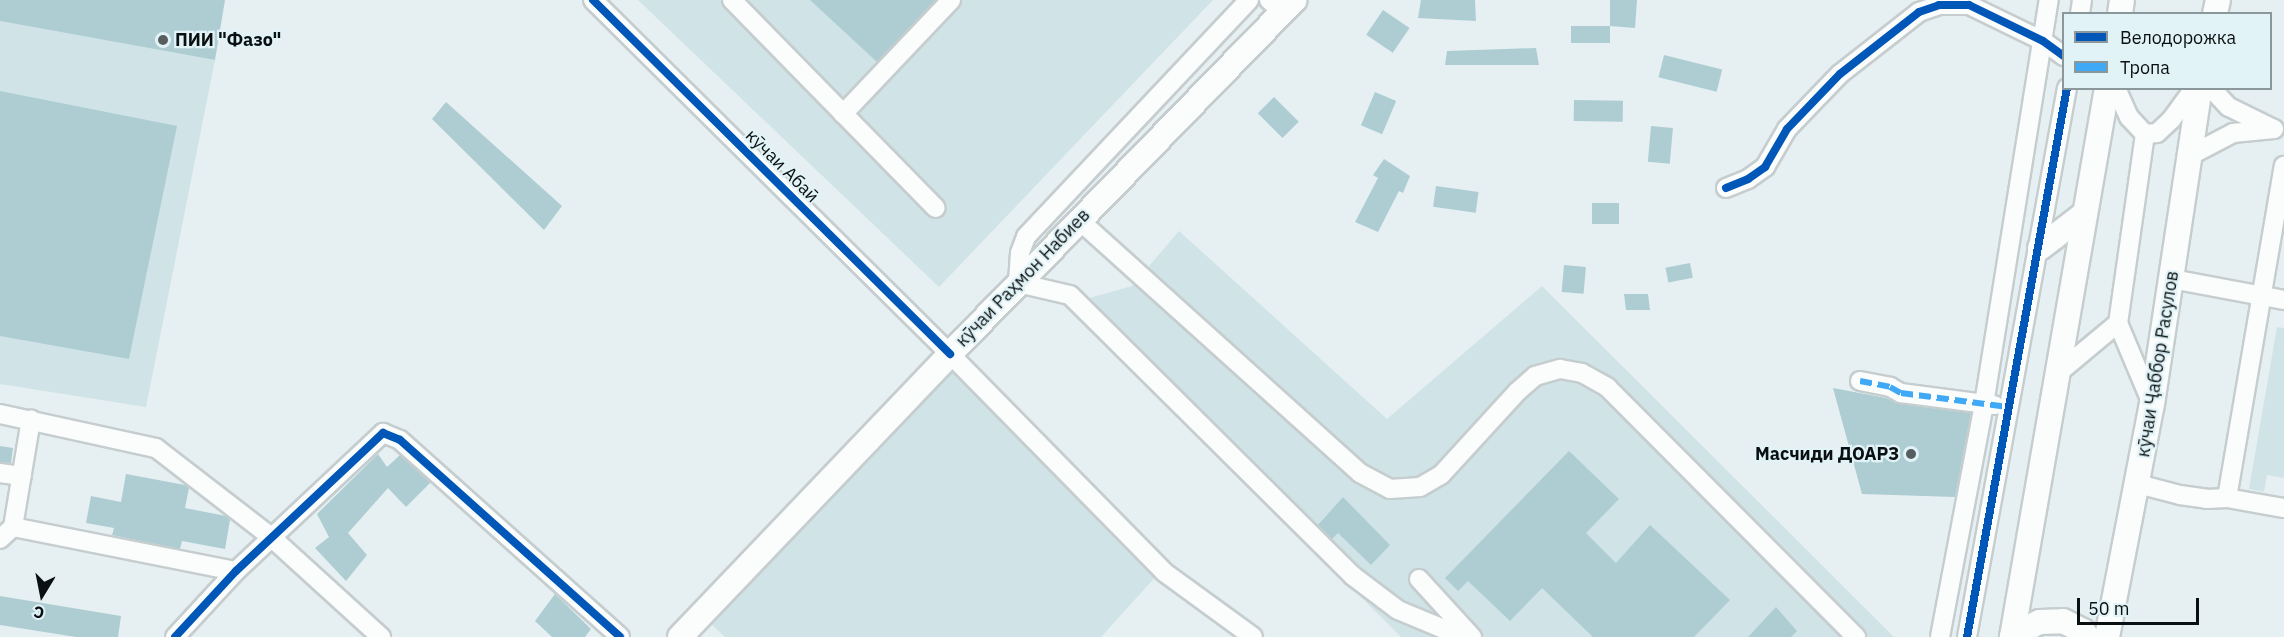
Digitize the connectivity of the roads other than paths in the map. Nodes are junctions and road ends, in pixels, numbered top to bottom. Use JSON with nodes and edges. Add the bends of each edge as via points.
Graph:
{"nodes":[{"id":1,"x":593,"y":0,"type":"edge"},
{"id":2,"x":732,"y":0,"type":"edge"},
{"id":3,"x":951,"y":0,"type":"edge"},
{"id":4,"x":1249,"y":0,"type":"edge"},
{"id":5,"x":2049,"y":0,"type":"edge"},
{"id":6,"x":1970,"y":2,"type":"edge"},
{"id":7,"x":1281,"y":4,"type":"edge"},
{"id":8,"x":2043,"y":41,"type":"junction"},
{"id":9,"x":2062,"y":55,"type":"edge"},
{"id":10,"x":2067,"y":90,"type":"edge"},
{"id":11,"x":2193,"y":90,"type":"edge"},
{"id":12,"x":2200,"y":90,"type":"edge"},
{"id":13,"x":2213,"y":90,"type":"edge"},
{"id":14,"x":2105,"y":92,"type":"edge"},
{"id":15,"x":843,"y":114,"type":"junction"},
{"id":16,"x":2279,"y":131,"type":"edge"},
{"id":17,"x":2145,"y":134,"type":"junction"},
{"id":18,"x":2191,"y":155,"type":"junction"},
{"id":19,"x":2284,"y":166,"type":"edge"},
{"id":20,"x":1726,"y":188,"type":"dead end"},
{"id":21,"x":936,"y":208,"type":"dead end"},
{"id":22,"x":2083,"y":215,"type":"junction"},
{"id":23,"x":1079,"y":220,"type":"junction"},
{"id":24,"x":2040,"y":248,"type":"junction"},
{"id":25,"x":2172,"y":279,"type":"junction"},
{"id":26,"x":1018,"y":283,"type":"junction"},
{"id":27,"x":2263,"y":296,"type":"junction"},
{"id":28,"x":2284,"y":300,"type":"edge"},
{"id":29,"x":2118,"y":323,"type":"junction"},
{"id":30,"x":950,"y":354,"type":"junction"},
{"id":31,"x":2058,"y":373,"type":"junction"},
{"id":32,"x":1860,"y":381,"type":"dead end"},
{"id":33,"x":1984,"y":404,"type":"junction"},
{"id":34,"x":2152,"y":404,"type":"junction"},
{"id":35,"x":2008,"y":407,"type":"junction"},
{"id":36,"x":0,"y":414,"type":"edge"},
{"id":37,"x":31,"y":419,"type":"junction"},
{"id":38,"x":0,"y":473,"type":"edge"},
{"id":39,"x":22,"y":476,"type":"junction"},
{"id":40,"x":2138,"y":484,"type":"junction"},
{"id":41,"x":2227,"y":498,"type":"junction"},
{"id":42,"x":2284,"y":508,"type":"edge"},
{"id":43,"x":7,"y":533,"type":"edge"},
{"id":44,"x":271,"y":537,"type":"junction"},
{"id":45,"x":236,"y":571,"type":"junction"},
{"id":46,"x":1419,"y":579,"type":"dead end"},
{"id":47,"x":2012,"y":636,"type":"edge"},
{"id":48,"x":175,"y":637,"type":"edge"},
{"id":49,"x":381,"y":637,"type":"edge"},
{"id":50,"x":620,"y":637,"type":"edge"},
{"id":51,"x":680,"y":637,"type":"edge"},
{"id":52,"x":1253,"y":637,"type":"edge"},
{"id":53,"x":1463,"y":637,"type":"edge"},
{"id":54,"x":1472,"y":637,"type":"edge"},
{"id":55,"x":1856,"y":637,"type":"edge"},
{"id":56,"x":1940,"y":637,"type":"edge"},
{"id":57,"x":1967,"y":637,"type":"edge"},
{"id":58,"x":2087,"y":637,"type":"edge"},
{"id":59,"x":2107,"y":637,"type":"edge"}],
"edges":[{"from":1,"to":30,"type":"street","name":"кӯчаи Абаӣ"},
{"from":2,"to":15,"type":"street"},
{"from":3,"to":15,"type":"street"},
{"from":4,"to":26,"type":"street","via":[[1026,237],[1020,253]]},
{"from":5,"to":8,"type":"street"},
{"from":6,"to":8,"type":"street"},
{"from":6,"to":20,"type":"street","via":[[1919,12],[1897,28],[1840,74],[1787,129],[1765,167]]},
{"from":7,"to":23,"type":"main road","name":"кӯчаи Раҳмон Набиев"},
{"from":8,"to":9,"type":"street"},
{"from":8,"to":33,"type":"street"},
{"from":10,"to":24,"type":"street"},
{"from":11,"to":17,"type":"street","via":[[2171,120],[2157,132]]},
{"from":12,"to":18,"type":"main road","name":"кӯчаи Ҷаббор Расулов"},
{"from":13,"to":16,"type":"street","via":[[2229,107]]},
{"from":14,"to":17,"type":"street"},
{"from":14,"to":22,"type":"main road"},
{"from":15,"to":21,"type":"street"},
{"from":16,"to":18,"type":"street","via":[[2233,133]]},
{"from":17,"to":29,"type":"street"},
{"from":18,"to":25,"type":"main road","name":"кӯчаи Ҷаббор Расулов"},
{"from":19,"to":27,"type":"street"},
{"from":22,"to":24,"type":"main road"},
{"from":22,"to":31,"type":"main road"},
{"from":23,"to":26,"type":"main road","name":"кӯчаи Раҳмон Набиев"},
{"from":23,"to":55,"type":"street","via":[[1360,473],[1390,489],[1420,487],[1441,475],[1535,376],[1560,369],[1582,373],[1607,387]]},
{"from":24,"to":35,"type":"street"},
{"from":25,"to":27,"type":"street"},
{"from":25,"to":34,"type":"main road","name":"кӯчаи Ҷаббор Расулов"},
{"from":26,"to":30,"type":"main road","name":"кӯчаи Раҳмон Набиев"},
{"from":26,"to":53,"type":"street","via":[[1070,295],[1353,576],[1398,610]]},
{"from":27,"to":28,"type":"street"},
{"from":27,"to":41,"type":"street"},
{"from":29,"to":31,"type":"street"},
{"from":29,"to":34,"type":"street"},
{"from":30,"to":51,"type":"main road","name":"кӯчаи Раҳмон Набиев"},
{"from":30,"to":52,"type":"street","name":"кӯчаи Абаӣ","via":[[1164,572]]},
{"from":31,"to":47,"type":"main road"},
{"from":32,"to":33,"type":"street","via":[[1900,393]]},
{"from":33,"to":35,"type":"street"},
{"from":33,"to":56,"type":"street"},
{"from":34,"to":40,"type":"main road","name":"кӯчаи Ҷаббор Расулов"},
{"from":35,"to":57,"type":"street"},
{"from":36,"to":37,"type":"street"},
{"from":37,"to":39,"type":"street"},
{"from":37,"to":44,"type":"street","via":[[156,448]]},
{"from":38,"to":39,"type":"street"},
{"from":39,"to":43,"type":"street"},
{"from":40,"to":41,"type":"street","via":[[2180,495]]},
{"from":40,"to":59,"type":"main road","name":"кӯчаи Ҷаббор Расулов"},
{"from":41,"to":42,"type":"street"},
{"from":43,"to":45,"type":"street"},
{"from":44,"to":45,"type":"street"},
{"from":44,"to":49,"type":"street"},
{"from":44,"to":50,"type":"street","via":[[384,433],[400,440]]},
{"from":45,"to":48,"type":"street"},
{"from":46,"to":54,"type":"street"},
{"from":47,"to":58,"type":"main road","via":[[2040,622],[2063,621]]}]}
